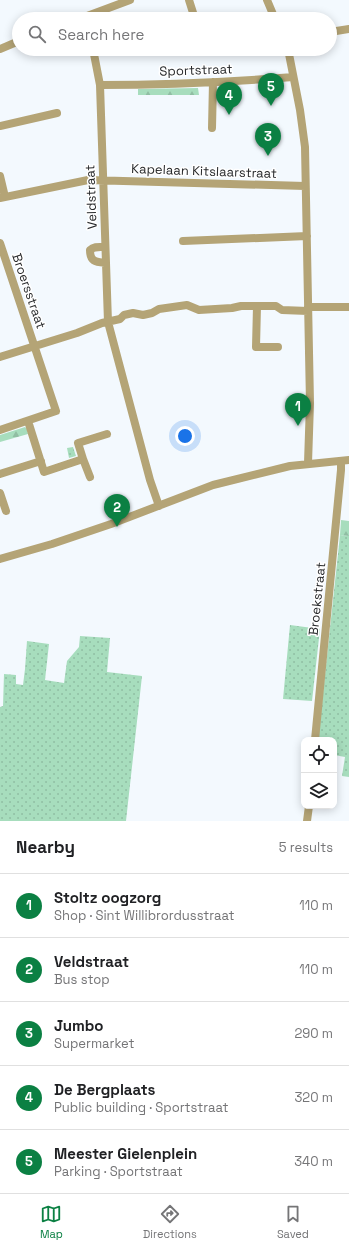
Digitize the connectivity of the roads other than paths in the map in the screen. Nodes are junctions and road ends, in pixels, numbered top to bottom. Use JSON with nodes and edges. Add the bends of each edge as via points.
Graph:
{"nodes":[{"id":1,"x":130,"y":0,"type":"edge"},
{"id":2,"x":189,"y":0,"type":"edge"},
{"id":3,"x":267,"y":0,"type":"edge"},
{"id":4,"x":98,"y":12,"type":"edge"},
{"id":5,"x":193,"y":12,"type":"edge"},
{"id":6,"x":272,"y":12,"type":"edge"},
{"id":7,"x":349,"y":29,"type":"edge"},
{"id":8,"x":337,"y":31,"type":"edge"},
{"id":9,"x":12,"y":44,"type":"edge"},
{"id":10,"x":0,"y":48,"type":"edge"},
{"id":11,"x":94,"y":56,"type":"edge"},
{"id":12,"x":289,"y":56,"type":"edge"},
{"id":13,"x":293,"y":77,"type":"junction"},
{"id":14,"x":213,"y":82,"type":"junction"},
{"id":15,"x":100,"y":85,"type":"junction"},
{"id":16,"x":57,"y":113,"type":"dead end"},
{"id":17,"x":0,"y":126,"type":"edge"},
{"id":18,"x":212,"y":128,"type":"dead end"},
{"id":19,"x":0,"y":176,"type":"edge"},
{"id":20,"x":103,"y":180,"type":"junction"},
{"id":21,"x":305,"y":186,"type":"junction"},
{"id":22,"x":3,"y":197,"type":"edge"},
{"id":23,"x":306,"y":236,"type":"junction"},
{"id":24,"x":183,"y":241,"type":"dead end"},
{"id":25,"x":0,"y":243,"type":"edge"},
{"id":26,"x":105,"y":247,"type":"junction"},
{"id":27,"x":106,"y":263,"type":"junction"},
{"id":28,"x":257,"y":306,"type":"junction"},
{"id":29,"x":349,"y":306,"type":"edge"},
{"id":30,"x":308,"y":309,"type":"junction"},
{"id":31,"x":108,"y":322,"type":"junction"},
{"id":32,"x":35,"y":346,"type":"junction"},
{"id":33,"x":278,"y":347,"type":"dead end"},
{"id":34,"x":0,"y":356,"type":"edge"},
{"id":35,"x":28,"y":421,"type":"junction"},
{"id":36,"x":0,"y":430,"type":"edge"},
{"id":37,"x":107,"y":434,"type":"dead end"},
{"id":38,"x":83,"y":460,"type":"junction"},
{"id":39,"x":345,"y":461,"type":"edge"},
{"id":40,"x":41,"y":463,"type":"junction"},
{"id":41,"x":308,"y":463,"type":"junction"},
{"id":42,"x":0,"y":474,"type":"edge"},
{"id":43,"x":90,"y":478,"type":"dead end"},
{"id":44,"x":0,"y":493,"type":"edge"},
{"id":45,"x":159,"y":506,"type":"junction"},
{"id":46,"x":6,"y":511,"type":"dead end"},
{"id":47,"x":0,"y":559,"type":"edge"},
{"id":48,"x":316,"y":737,"type":"edge"},
{"id":49,"x":309,"y":809,"type":"edge"},
{"id":50,"x":307,"y":821,"type":"edge"}],
"edges":[{"from":1,"to":4,"type":"street"},
{"from":2,"to":5,"type":"street"},
{"from":3,"to":6,"type":"street"},
{"from":7,"to":8,"type":"street"},
{"from":9,"to":10,"type":"street"},
{"from":11,"to":15,"type":"street","name":"Veldstraat"},
{"from":12,"to":13,"type":"street"},
{"from":13,"to":14,"type":"street","name":"Sportstraat"},
{"from":13,"to":21,"type":"street","via":[[305,147]]},
{"from":14,"to":15,"type":"street","name":"Sportstraat"},
{"from":14,"to":18,"type":"street"},
{"from":15,"to":20,"type":"street","name":"Veldstraat"},
{"from":16,"to":17,"type":"street"},
{"from":19,"to":22,"type":"street"},
{"from":20,"to":21,"type":"street","name":"Kapelaan Kitslaarstraat"},
{"from":20,"to":22,"type":"street","name":"Kapelaan Kitslaarstraat","via":[[88,180]]},
{"from":20,"to":26,"type":"street","name":"Veldstraat"},
{"from":21,"to":23,"type":"street"},
{"from":23,"to":24,"type":"street"},
{"from":23,"to":30,"type":"street"},
{"from":25,"to":32,"type":"street","name":"Broersstraat"},
{"from":26,"to":27,"type":"street","name":"Veldstraat"},
{"from":26,"to":27,"type":"street","via":[[92,248],[90,258]]},
{"from":27,"to":31,"type":"street","name":"Veldstraat"},
{"from":28,"to":30,"type":"street","via":[[276,306],[282,310]]},
{"from":28,"to":31,"type":"street","via":[[198,310],[187,305],[159,309],[152,313],[133,313]]},
{"from":28,"to":33,"type":"street","via":[[256,347]]},
{"from":29,"to":30,"type":"street"},
{"from":30,"to":41,"type":"street"},
{"from":31,"to":32,"type":"street"},
{"from":31,"to":45,"type":"street","name":"Veldstraat"},
{"from":32,"to":34,"type":"street"},
{"from":32,"to":35,"type":"street","name":"Broersstraat","via":[[56,412]]},
{"from":35,"to":36,"type":"street"},
{"from":35,"to":40,"type":"street"},
{"from":37,"to":38,"type":"street","via":[[78,443]]},
{"from":38,"to":40,"type":"street","via":[[44,472]]},
{"from":38,"to":43,"type":"street"},
{"from":39,"to":41,"type":"street"},
{"from":39,"to":48,"type":"street","name":"Broekstraat","via":[[341,470]]},
{"from":40,"to":42,"type":"street"},
{"from":41,"to":45,"type":"street","via":[[213,485]]},
{"from":44,"to":46,"type":"street"},
{"from":45,"to":47,"type":"street","via":[[52,544]]},
{"from":49,"to":50,"type":"street"}]}
